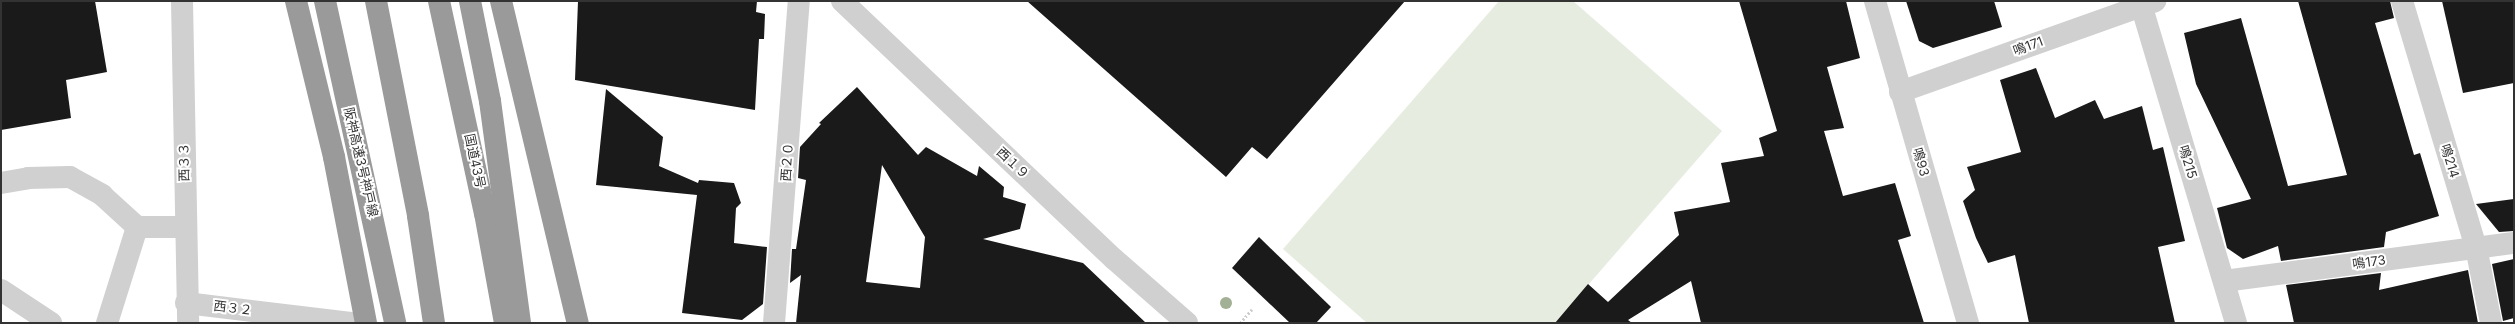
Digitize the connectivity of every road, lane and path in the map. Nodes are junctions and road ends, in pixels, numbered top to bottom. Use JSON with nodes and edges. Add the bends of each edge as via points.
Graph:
{"nodes":[{"id":1,"x":182,"y":1,"type":"edge"},
{"id":2,"x":296,"y":1,"type":"edge"},
{"id":3,"x":325,"y":1,"type":"edge"},
{"id":4,"x":376,"y":1,"type":"edge"},
{"id":5,"x":439,"y":1,"type":"edge"},
{"id":6,"x":470,"y":1,"type":"edge"},
{"id":7,"x":501,"y":1,"type":"edge"},
{"id":8,"x":799,"y":1,"type":"edge"},
{"id":9,"x":842,"y":1,"type":"edge"},
{"id":10,"x":1875,"y":1,"type":"edge"},
{"id":11,"x":2402,"y":1,"type":"edge"},
{"id":12,"x":2145,"y":2,"type":"edge"},
{"id":13,"x":1900,"y":92,"type":"junction"},
{"id":14,"x":1,"y":183,"type":"edge"},
{"id":15,"x":136,"y":227,"type":"junction"},
{"id":16,"x":185,"y":227,"type":"junction"},
{"id":17,"x":2514,"y":243,"type":"edge"},
{"id":18,"x":2476,"y":247,"type":"junction"},
{"id":19,"x":2224,"y":281,"type":"junction"},
{"id":20,"x":1,"y":290,"type":"edge"},
{"id":21,"x":1252,"y":309,"type":"dead end"},
{"id":22,"x":187,"y":313,"type":"edge"},
{"id":23,"x":51,"y":323,"type":"edge"},
{"id":24,"x":106,"y":323,"type":"edge"},
{"id":25,"x":351,"y":323,"type":"edge"},
{"id":26,"x":366,"y":323,"type":"edge"},
{"id":27,"x":395,"y":323,"type":"edge"},
{"id":28,"x":434,"y":323,"type":"edge"},
{"id":29,"x":505,"y":323,"type":"edge"},
{"id":30,"x":520,"y":323,"type":"edge"},
{"id":31,"x":578,"y":323,"type":"edge"},
{"id":32,"x":774,"y":323,"type":"edge"},
{"id":33,"x":1187,"y":323,"type":"edge"},
{"id":34,"x":1240,"y":323,"type":"edge"},
{"id":35,"x":1968,"y":323,"type":"edge"},
{"id":36,"x":2236,"y":323,"type":"edge"},
{"id":37,"x":2491,"y":323,"type":"edge"}],
"edges":[{"from":1,"to":16,"type":"street","name":"西３３"},
{"from":2,"to":26,"type":"highway","via":[[334,157]]},
{"from":3,"to":27,"type":"highway","name":"阪神高速3号神戸線"},
{"from":4,"to":28,"type":"highway","via":[[415,201]]},
{"from":5,"to":29,"type":"highway","name":"国道43号","via":[[479,182]]},
{"from":6,"to":30,"type":"highway","via":[[490,101]]},
{"from":7,"to":31,"type":"highway"},
{"from":8,"to":32,"type":"street","name":"西２０"},
{"from":9,"to":33,"type":"street","name":"西１９","via":[[1114,259]]},
{"from":10,"to":13,"type":"street","name":"鳴93"},
{"from":11,"to":18,"type":"street","name":"鳴214"},
{"from":12,"to":13,"type":"street","name":"鳴171"},
{"from":12,"to":19,"type":"street","name":"鳴215"},
{"from":13,"to":35,"type":"street","name":"鳴93"},
{"from":14,"to":15,"type":"street","via":[[28,178],[70,177],[102,195]]},
{"from":15,"to":16,"type":"street"},
{"from":15,"to":24,"type":"street"},
{"from":16,"to":22,"type":"street","name":"西３３"},
{"from":17,"to":18,"type":"street","name":"鳴173"},
{"from":18,"to":19,"type":"street","name":"鳴173"},
{"from":18,"to":37,"type":"street","name":"鳴214"},
{"from":19,"to":36,"type":"street","name":"鳴215"},
{"from":20,"to":23,"type":"street"},
{"from":21,"to":34,"type":"path"},
{"from":22,"to":25,"type":"street","name":"西３２"}]}
